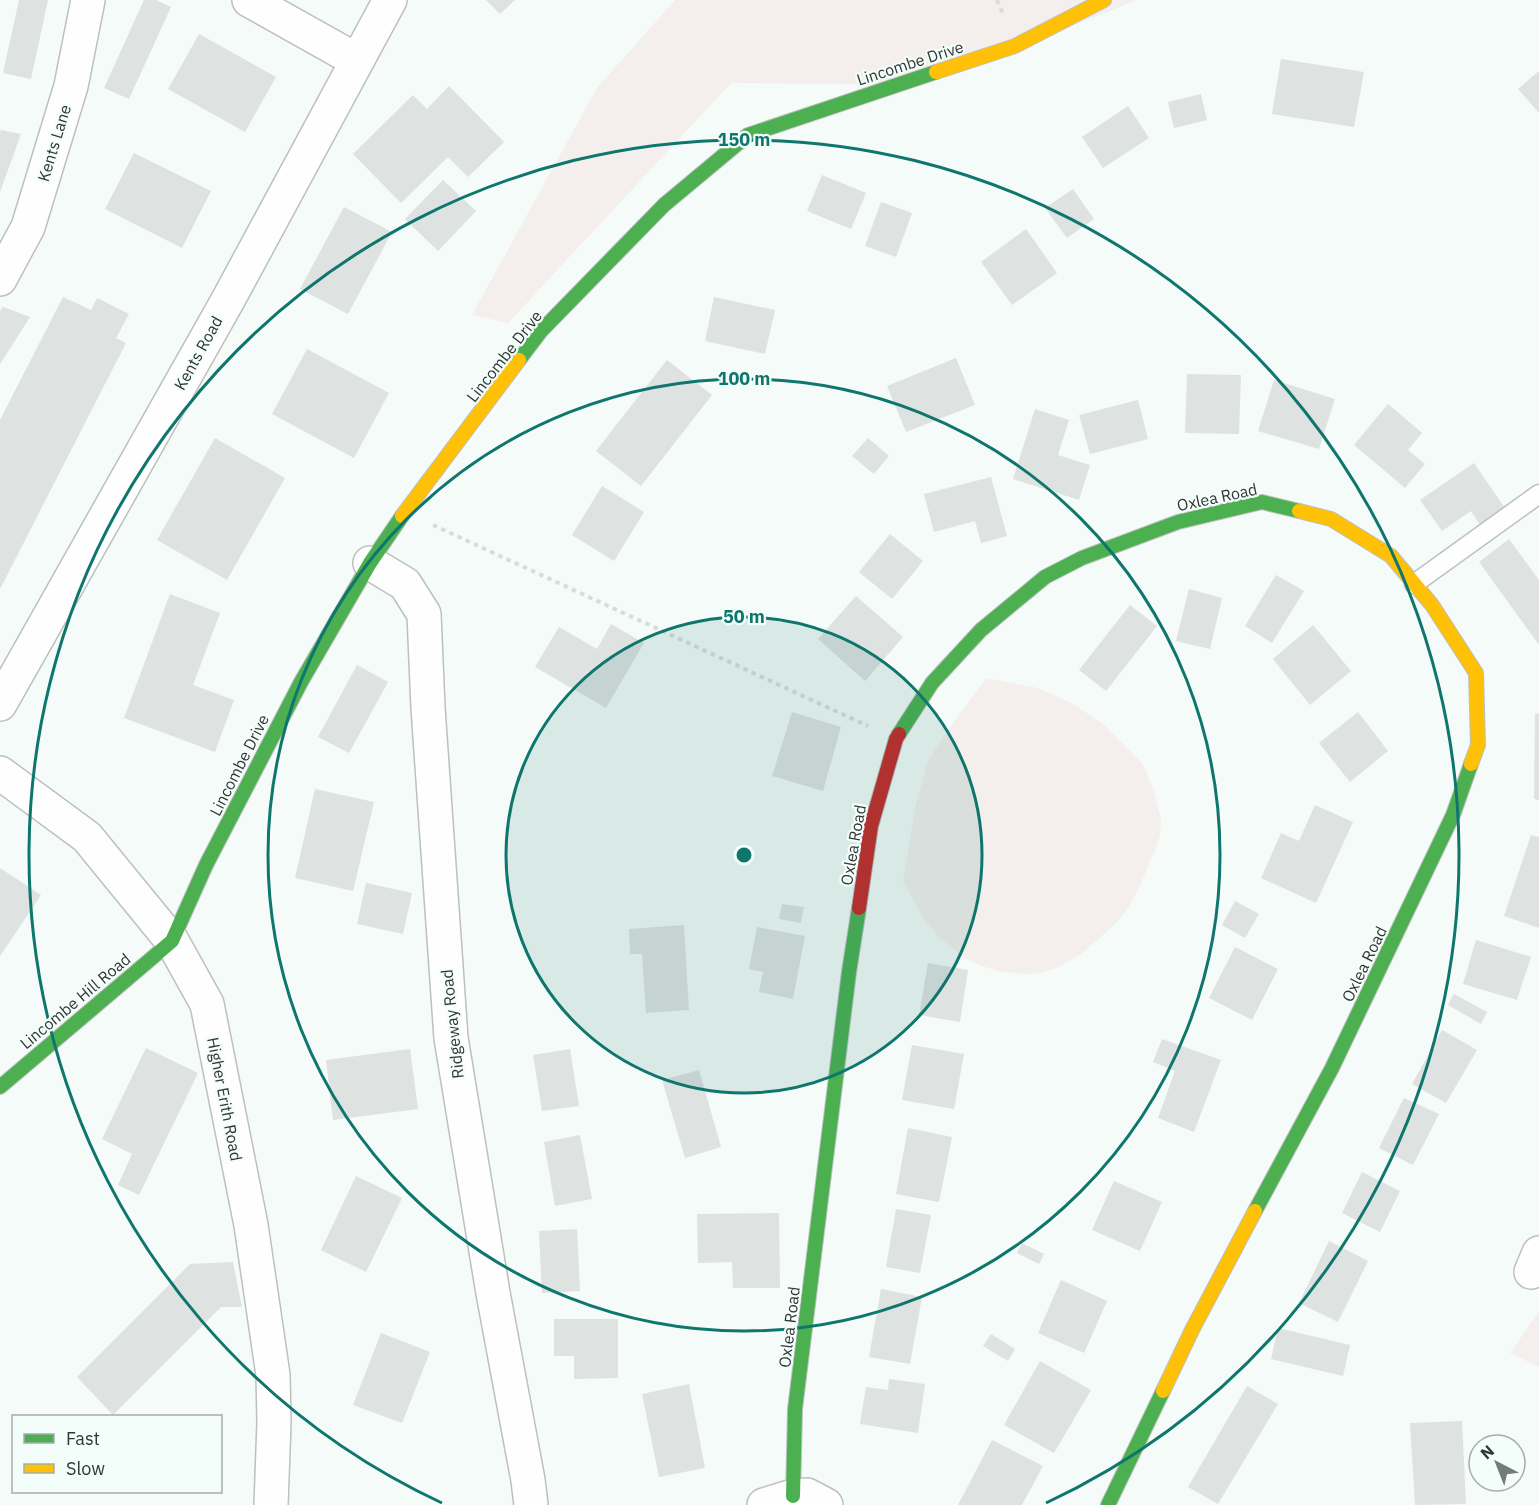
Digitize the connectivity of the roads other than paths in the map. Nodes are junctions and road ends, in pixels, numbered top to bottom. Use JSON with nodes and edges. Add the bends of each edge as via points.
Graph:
{"nodes":[{"id":1,"x":88,"y":0,"type":"edge"},
{"id":2,"x":249,"y":0,"type":"edge"},
{"id":3,"x":390,"y":0,"type":"edge"},
{"id":4,"x":1104,"y":0,"type":"edge"},
{"id":5,"x":356,"y":60,"type":"junction"},
{"id":6,"x":0,"y":279,"type":"edge"},
{"id":7,"x":1539,"y":494,"type":"edge"},
{"id":8,"x":370,"y":562,"type":"junction"},
{"id":9,"x":1414,"y":584,"type":"junction"},
{"id":10,"x":0,"y":704,"type":"edge"},
{"id":11,"x":0,"y":774,"type":"edge"},
{"id":12,"x":172,"y":941,"type":"junction"},
{"id":13,"x":0,"y":1087,"type":"edge"},
{"id":14,"x":778,"y":1500,"type":"edge"},
{"id":15,"x":271,"y":1505,"type":"edge"},
{"id":16,"x":531,"y":1505,"type":"edge"},
{"id":17,"x":826,"y":1505,"type":"edge"},
{"id":18,"x":1108,"y":1505,"type":"edge"}],
"edges":[{"from":1,"to":6,"type":"street","name":"Kents Lane","via":[[72,86],[28,227]]},
{"from":2,"to":5,"type":"street"},
{"from":3,"to":5,"type":"street","name":"Kents Road"},
{"from":4,"to":8,"type":"street","name":"Lincombe Drive","via":[[1015,46],[748,135],[664,205],[541,331]]},
{"from":5,"to":10,"type":"street","name":"Kents Road","via":[[228,300]]},
{"from":7,"to":9,"type":"lane"},
{"from":8,"to":12,"type":"street","name":"Lincombe Drive","via":[[301,682],[206,865]]},
{"from":8,"to":16,"type":"street","name":"Ridgeway Road","via":[[405,584],[424,614],[451,1038]]},
{"from":9,"to":14,"type":"street","name":"Oxlea Road","via":[[1391,556],[1331,519],[1262,502],[1178,522],[1082,558],[1045,577],[981,630],[932,683],[896,739],[871,826],[795,1409]]},
{"from":9,"to":18,"type":"street","name":"Oxlea Road","via":[[1476,673],[1478,745],[1453,815],[1332,1068],[1192,1330]]},
{"from":11,"to":12,"type":"street","name":"Higher Erith Road","via":[[87,837]]},
{"from":12,"to":13,"type":"street","name":"Lincombe Hill Road"},
{"from":12,"to":15,"type":"street","name":"Higher Erith Road","via":[[207,1004],[251,1225],[273,1375]]},
{"from":14,"to":17,"type":"street","via":[[807,1495]]}]}
